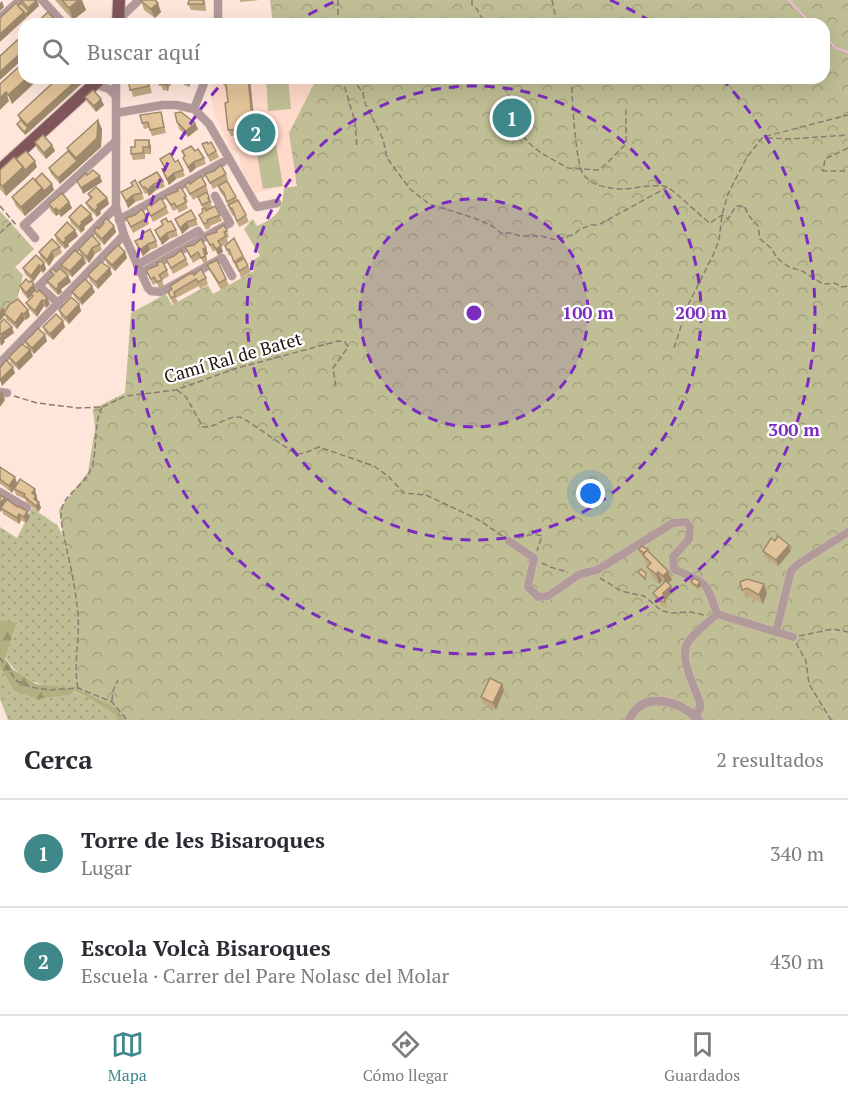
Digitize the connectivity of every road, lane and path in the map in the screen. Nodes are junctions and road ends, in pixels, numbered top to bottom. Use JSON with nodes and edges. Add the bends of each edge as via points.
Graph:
{"nodes":[{"id":1,"x":20,"y":0,"type":"edge"},
{"id":2,"x":42,"y":0,"type":"edge"},
{"id":3,"x":119,"y":0,"type":"edge"},
{"id":4,"x":140,"y":0,"type":"edge"},
{"id":5,"x":218,"y":0,"type":"edge"},
{"id":6,"x":338,"y":0,"type":"edge"},
{"id":7,"x":472,"y":0,"type":"edge"},
{"id":8,"x":552,"y":0,"type":"edge"},
{"id":9,"x":0,"y":18,"type":"edge"},
{"id":10,"x":58,"y":18,"type":"edge"},
{"id":11,"x":118,"y":18,"type":"edge"},
{"id":12,"x":122,"y":18,"type":"edge"},
{"id":13,"x":218,"y":18,"type":"edge"},
{"id":14,"x":338,"y":18,"type":"edge"},
{"id":15,"x":482,"y":18,"type":"edge"},
{"id":16,"x":556,"y":18,"type":"edge"},
{"id":17,"x":94,"y":84,"type":"edge"},
{"id":18,"x":102,"y":84,"type":"edge"},
{"id":19,"x":116,"y":84,"type":"edge"},
{"id":20,"x":204,"y":84,"type":"edge"},
{"id":21,"x":344,"y":84,"type":"edge"},
{"id":22,"x":356,"y":84,"type":"edge"},
{"id":23,"x":504,"y":84,"type":"edge"},
{"id":24,"x":572,"y":84,"type":"edge"},
{"id":25,"x":116,"y":96,"type":"junction"},
{"id":26,"x":194,"y":109,"type":"junction"},
{"id":27,"x":626,"y":109,"type":"dead end"},
{"id":28,"x":116,"y":113,"type":"junction"},
{"id":29,"x":848,"y":115,"type":"edge"},
{"id":30,"x":848,"y":135,"type":"edge"},
{"id":31,"x":763,"y":138,"type":"junction"},
{"id":32,"x":116,"y":141,"type":"junction"},
{"id":33,"x":357,"y":148,"type":"dead end"},
{"id":34,"x":848,"y":148,"type":"edge"},
{"id":35,"x":223,"y":162,"type":"dead end"},
{"id":36,"x":0,"y":170,"type":"edge"},
{"id":37,"x":581,"y":170,"type":"junction"},
{"id":38,"x":848,"y":171,"type":"edge"},
{"id":39,"x":667,"y":187,"type":"junction"},
{"id":40,"x":215,"y":196,"type":"dead end"},
{"id":41,"x":278,"y":203,"type":"dead end"},
{"id":42,"x":0,"y":206,"type":"edge"},
{"id":43,"x":116,"y":207,"type":"junction"},
{"id":44,"x":722,"y":215,"type":"junction"},
{"id":45,"x":119,"y":220,"type":"junction"},
{"id":46,"x":13,"y":221,"type":"junction"},
{"id":47,"x":24,"y":225,"type":"junction"},
{"id":48,"x":0,"y":233,"type":"edge"},
{"id":49,"x":124,"y":235,"type":"junction"},
{"id":50,"x":35,"y":238,"type":"dead end"},
{"id":51,"x":139,"y":269,"type":"junction"},
{"id":52,"x":232,"y":276,"type":"dead end"},
{"id":53,"x":848,"y":286,"type":"edge"},
{"id":54,"x":59,"y":304,"type":"junction"},
{"id":55,"x":674,"y":348,"type":"dead end"},
{"id":56,"x":0,"y":363,"type":"edge"},
{"id":57,"x":336,"y":388,"type":"dead end"},
{"id":58,"x":176,"y":390,"type":"junction"},
{"id":59,"x":4,"y":392,"type":"edge"},
{"id":60,"x":102,"y":406,"type":"junction"},
{"id":61,"x":0,"y":492,"type":"edge"},
{"id":62,"x":27,"y":508,"type":"edge"},
{"id":63,"x":848,"y":532,"type":"edge"},
{"id":64,"x":511,"y":542,"type":"junction"},
{"id":65,"x":534,"y":558,"type":"junction"},
{"id":66,"x":580,"y":574,"type":"junction"},
{"id":67,"x":596,"y":577,"type":"dead end"},
{"id":68,"x":717,"y":614,"type":"junction"},
{"id":69,"x":776,"y":632,"type":"junction"},
{"id":70,"x":848,"y":632,"type":"edge"},
{"id":71,"x":793,"y":637,"type":"junction"},
{"id":72,"x":0,"y":658,"type":"edge"},
{"id":73,"x":118,"y":680,"type":"dead end"},
{"id":74,"x":78,"y":688,"type":"junction"},
{"id":75,"x":112,"y":702,"type":"junction"},
{"id":76,"x":697,"y":718,"type":"edge"},
{"id":77,"x":127,"y":720,"type":"edge"},
{"id":78,"x":629,"y":720,"type":"edge"},
{"id":79,"x":831,"y":720,"type":"edge"}],
"edges":[{"from":1,"to":9,"type":"street"},
{"from":2,"to":10,"type":"street"},
{"from":3,"to":11,"type":"main road"},
{"from":4,"to":12,"type":"street"},
{"from":5,"to":13,"type":"street"},
{"from":6,"to":14,"type":"path"},
{"from":7,"to":15,"type":"path"},
{"from":8,"to":16,"type":"path"},
{"from":17,"to":36,"type":"main road"},
{"from":18,"to":25,"type":"street"},
{"from":19,"to":25,"type":"street"},
{"from":20,"to":26,"type":"street"},
{"from":21,"to":33,"type":"path","via":[[355,123]]},
{"from":22,"to":39,"type":"path","via":[[383,139],[387,158],[410,189],[429,204],[474,218],[501,233],[556,240],[603,222]]},
{"from":23,"to":37,"type":"path","via":[[517,112],[519,132],[554,161]]},
{"from":24,"to":37,"type":"path"},
{"from":25,"to":28,"type":"street"},
{"from":26,"to":28,"type":"street","via":[[164,105]]},
{"from":26,"to":41,"type":"street","via":[[209,124],[257,207]]},
{"from":27,"to":37,"type":"path","via":[[626,144],[598,170]]},
{"from":28,"to":32,"type":"street"},
{"from":29,"to":31,"type":"path"},
{"from":30,"to":31,"type":"path"},
{"from":31,"to":44,"type":"path","via":[[747,157]]},
{"from":32,"to":43,"type":"street"},
{"from":32,"to":47,"type":"street"},
{"from":34,"to":38,"type":"path","via":[[825,159],[823,171]]},
{"from":35,"to":45,"type":"street"},
{"from":37,"to":39,"type":"path","via":[[598,186]]},
{"from":39,"to":44,"type":"path","via":[[710,223]]},
{"from":40,"to":51,"type":"street","via":[[230,223]]},
{"from":42,"to":46,"type":"path"},
{"from":43,"to":45,"type":"street"},
{"from":43,"to":54,"type":"street","via":[[39,286]]},
{"from":44,"to":53,"type":"path","via":[[728,219],[736,206],[744,206],[758,226],[760,239],[777,258],[824,284]]},
{"from":44,"to":55,"type":"path","via":[[714,253],[688,305]]},
{"from":45,"to":49,"type":"street"},
{"from":46,"to":47,"type":"path","via":[[20,229]]},
{"from":46,"to":48,"type":"path"},
{"from":47,"to":50,"type":"street"},
{"from":49,"to":51,"type":"street"},
{"from":49,"to":54,"type":"street"},
{"from":51,"to":52,"type":"street","via":[[148,288],[156,292],[222,258]]},
{"from":54,"to":56,"type":"street"},
{"from":57,"to":58,"type":"path","name":"Camí Ral de Batet","via":[[333,369],[348,347],[338,341],[234,369]]},
{"from":58,"to":60,"type":"path","name":"Camí Ral de Batet","via":[[126,396]]},
{"from":58,"to":64,"type":"path","via":[[186,397],[203,428],[237,416],[296,454],[319,447],[374,466],[404,493],[426,495],[479,520]]},
{"from":59,"to":60,"type":"path","name":"Camí Ral de Batet","via":[[37,403],[78,408]]},
{"from":60,"to":74,"type":"path","via":[[91,470],[65,500],[61,513],[75,586]]},
{"from":61,"to":62,"type":"street"},
{"from":63,"to":69,"type":"street","via":[[791,572]]},
{"from":64,"to":65,"type":"street"},
{"from":64,"to":65,"type":"path","via":[[525,536],[542,536]]},
{"from":65,"to":66,"type":"path","via":[[550,567]]},
{"from":65,"to":66,"type":"street","via":[[528,587],[538,597],[548,596]]},
{"from":66,"to":68,"type":"street","via":[[597,570],[673,523],[686,522],[690,527],[689,539],[673,557],[674,569],[708,587]]},
{"from":67,"to":68,"type":"path","via":[[621,591],[644,596],[662,611]]},
{"from":68,"to":69,"type":"street"},
{"from":68,"to":76,"type":"street","via":[[685,649],[700,703]]},
{"from":69,"to":71,"type":"street"},
{"from":70,"to":71,"type":"path","via":[[833,629]]},
{"from":71,"to":79,"type":"path","via":[[806,661],[808,684]]},
{"from":72,"to":74,"type":"path","via":[[17,681],[30,687]]},
{"from":73,"to":75,"type":"path"},
{"from":74,"to":75,"type":"path"},
{"from":75,"to":77,"type":"path"},
{"from":76,"to":78,"type":"street","via":[[674,703],[660,700],[644,703]]}]}
